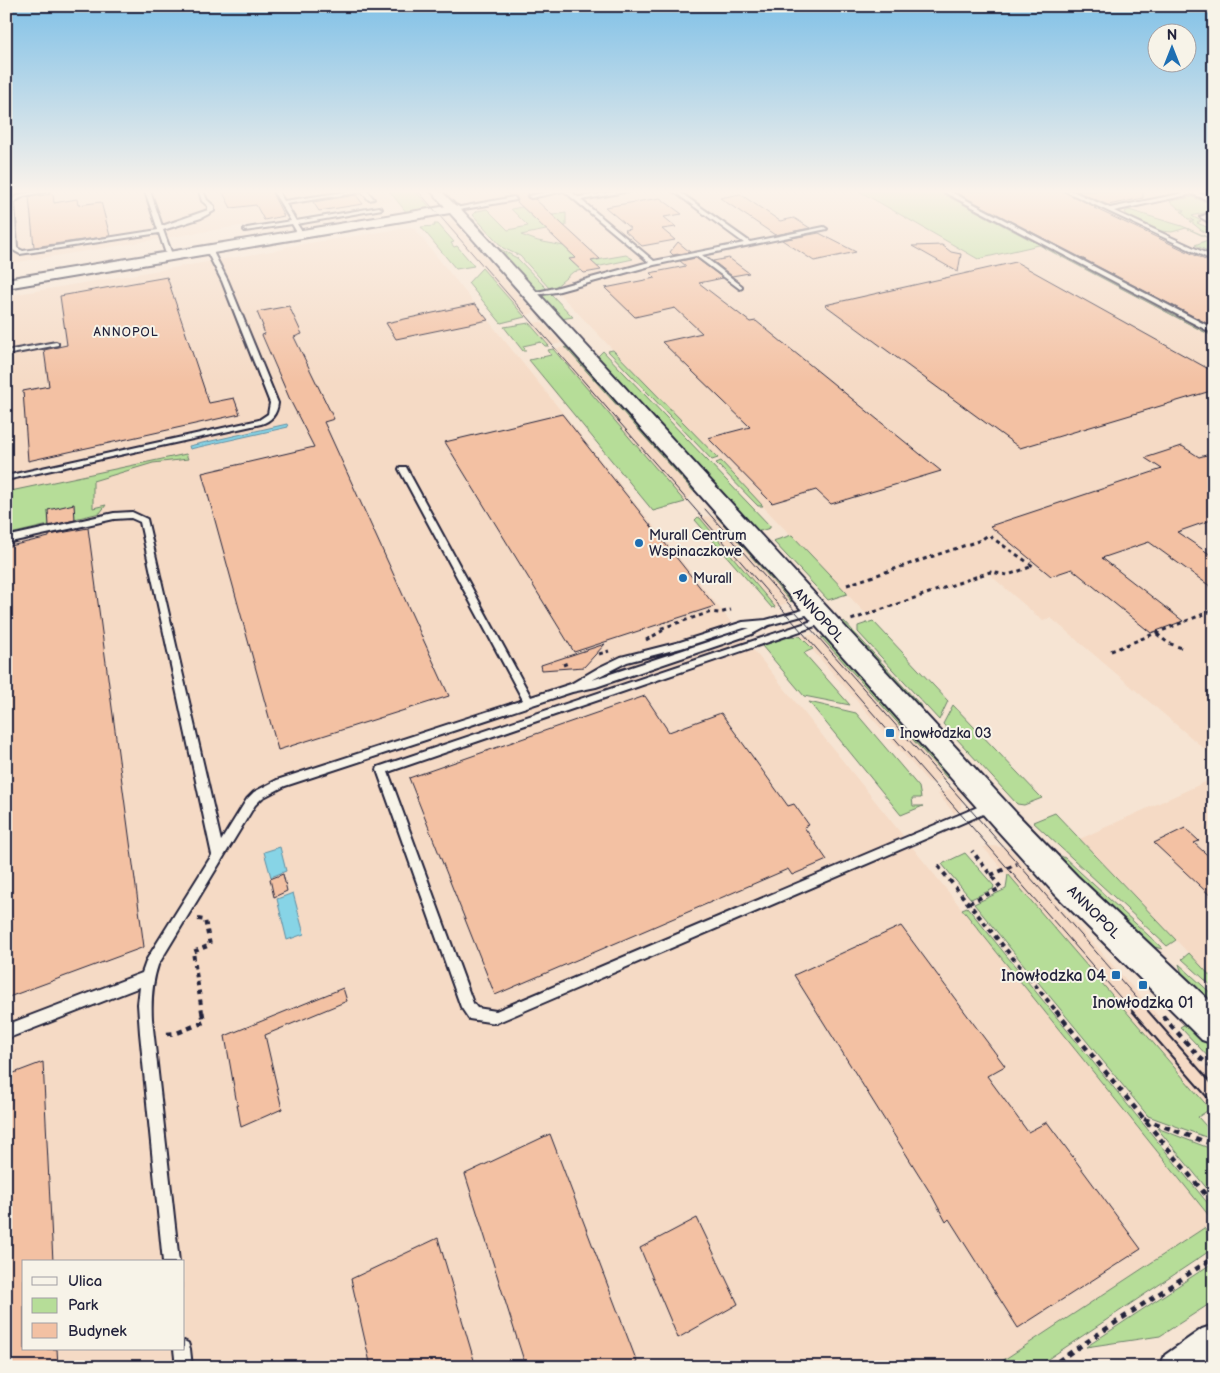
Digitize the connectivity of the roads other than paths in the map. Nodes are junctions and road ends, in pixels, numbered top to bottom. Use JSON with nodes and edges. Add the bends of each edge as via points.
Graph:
{"nodes":[{"id":1,"x":181,"y":255,"type":"edge"},
{"id":2,"x":212,"y":255,"type":"edge"},
{"id":3,"x":494,"y":255,"type":"edge"},
{"id":4,"x":644,"y":255,"type":"edge"},
{"id":5,"x":693,"y":255,"type":"edge"},
{"id":6,"x":699,"y":255,"type":"edge"},
{"id":7,"x":1067,"y":255,"type":"edge"},
{"id":8,"x":170,"y":257,"type":"joint"},
{"id":9,"x":653,"y":263,"type":"junction"},
{"id":10,"x":6,"y":284,"type":"edge"},
{"id":11,"x":740,"y":287,"type":"dead end"},
{"id":12,"x":530,"y":295,"type":"junction"},
{"id":13,"x":1214,"y":332,"type":"edge"},
{"id":14,"x":56,"y":344,"type":"dead end"},
{"id":15,"x":6,"y":353,"type":"edge"},
{"id":16,"x":403,"y":469,"type":"dead end"},
{"id":17,"x":6,"y":478,"type":"edge"},
{"id":18,"x":6,"y":540,"type":"edge"},
{"id":19,"x":819,"y":615,"type":"junction"},
{"id":20,"x":529,"y":702,"type":"junction"},
{"id":21,"x":992,"y":805,"type":"junction"},
{"id":22,"x":218,"y":854,"type":"junction"},
{"id":23,"x":146,"y":978,"type":"junction"},
{"id":24,"x":1214,"y":1028,"type":"edge"},
{"id":25,"x":6,"y":1032,"type":"edge"},
{"id":26,"x":171,"y":1260,"type":"edge"},
{"id":27,"x":1214,"y":1341,"type":"edge"},
{"id":28,"x":182,"y":1350,"type":"edge"},
{"id":29,"x":184,"y":1367,"type":"edge"},
{"id":30,"x":1177,"y":1367,"type":"edge"}],
"edges":[{"from":1,"to":8,"type":"street"},
{"from":2,"to":17,"type":"lane","via":[[226,281],[274,403],[270,417],[261,422]]},
{"from":3,"to":12,"type":"street","name":"ANNOPOL"},
{"from":4,"to":9,"type":"lane"},
{"from":5,"to":9,"type":"lane"},
{"from":6,"to":11,"type":"lane"},
{"from":7,"to":13,"type":"lane"},
{"from":8,"to":10,"type":"street"},
{"from":9,"to":12,"type":"lane"},
{"from":12,"to":19,"type":"street","name":"ANNOPOL"},
{"from":14,"to":15,"type":"lane"},
{"from":16,"to":20,"type":"lane"},
{"from":18,"to":22,"type":"lane","via":[[114,516],[132,515],[144,521]]},
{"from":19,"to":20,"type":"lane","via":[[766,623],[678,656]]},
{"from":19,"to":21,"type":"street","name":"ANNOPOL"},
{"from":19,"to":21,"type":"lane","via":[[382,770],[468,1007],[474,1014],[496,1017]]},
{"from":20,"to":22,"type":"lane","via":[[270,788],[252,802]]},
{"from":21,"to":24,"type":"street","name":"ANNOPOL","via":[[1066,885]]},
{"from":22,"to":23,"type":"lane"},
{"from":23,"to":25,"type":"lane"},
{"from":23,"to":26,"type":"lane","via":[[145,1011]]},
{"from":27,"to":30,"type":"street"},
{"from":28,"to":29,"type":"lane"}]}
